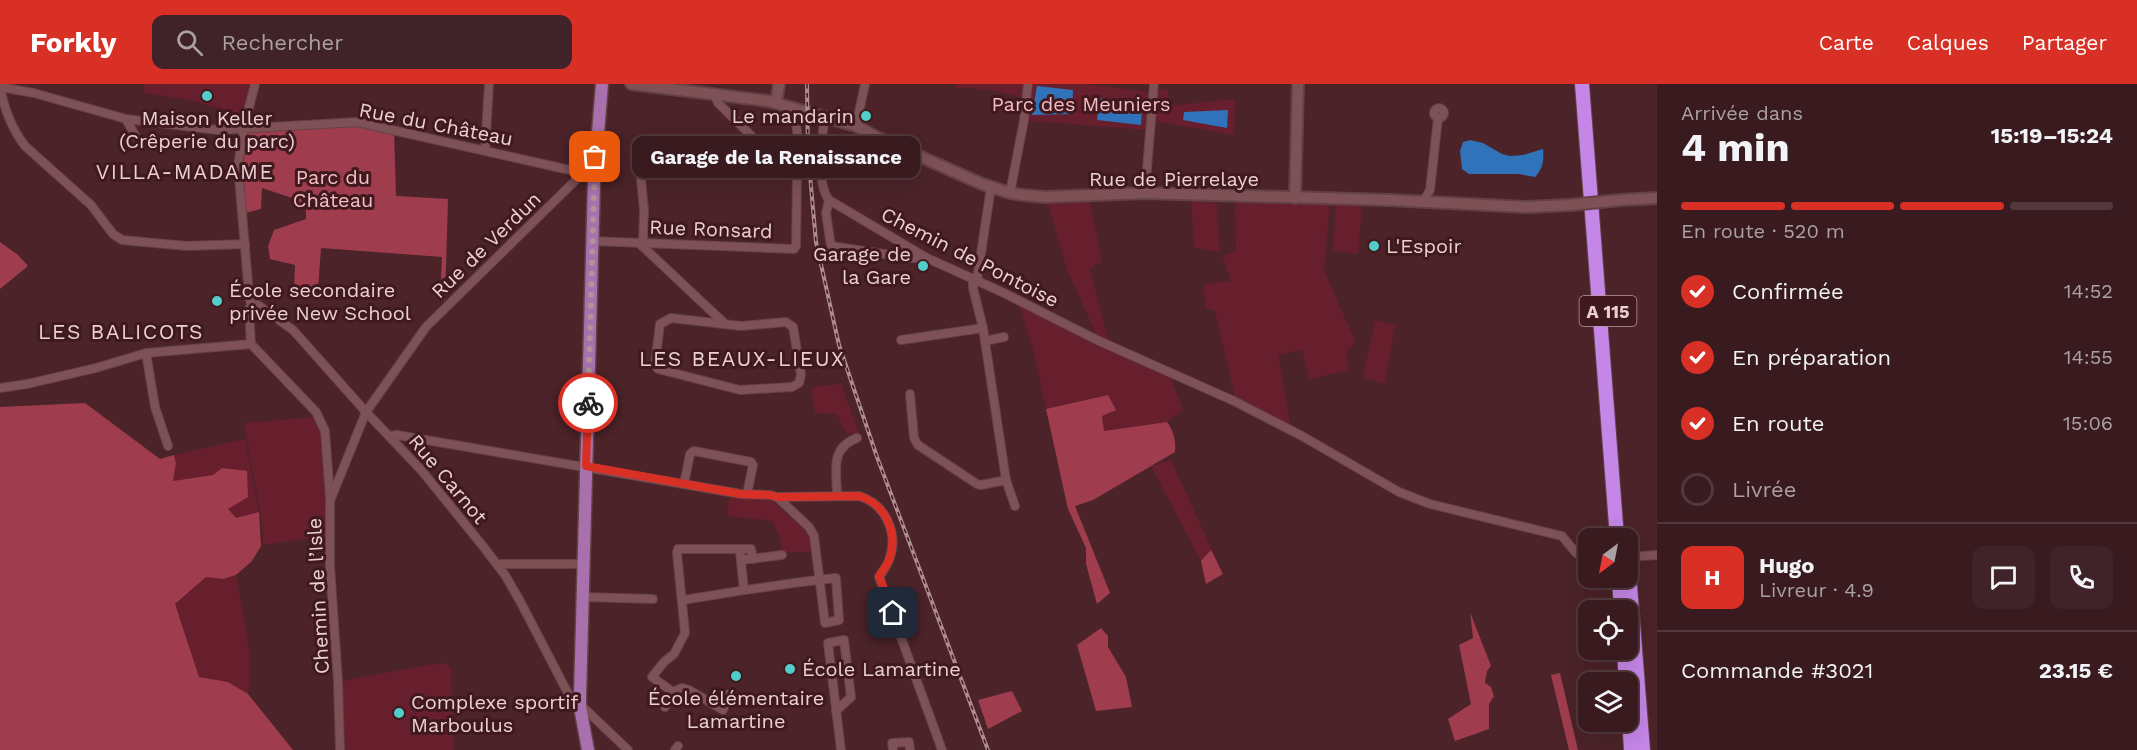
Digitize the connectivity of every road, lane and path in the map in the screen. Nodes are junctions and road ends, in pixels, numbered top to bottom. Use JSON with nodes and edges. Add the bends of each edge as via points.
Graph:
{"nodes":[{"id":1,"x":255,"y":84,"type":"edge"},
{"id":2,"x":489,"y":84,"type":"edge"},
{"id":3,"x":602,"y":84,"type":"edge"},
{"id":4,"x":631,"y":84,"type":"edge"},
{"id":5,"x":779,"y":84,"type":"edge"},
{"id":6,"x":865,"y":84,"type":"edge"},
{"id":7,"x":1028,"y":84,"type":"edge"},
{"id":8,"x":1154,"y":84,"type":"edge"},
{"id":9,"x":1298,"y":84,"type":"edge"},
{"id":10,"x":1582,"y":84,"type":"edge"},
{"id":11,"x":1591,"y":84,"type":"edge"},
{"id":12,"x":0,"y":87,"type":"edge"},
{"id":13,"x":714,"y":93,"type":"junction"},
{"id":14,"x":776,"y":103,"type":"junction"},
{"id":15,"x":794,"y":108,"type":"junction"},
{"id":16,"x":825,"y":116,"type":"junction"},
{"id":17,"x":1438,"y":118,"type":"dead end"},
{"id":18,"x":126,"y":119,"type":"junction"},
{"id":19,"x":856,"y":126,"type":"junction"},
{"id":20,"x":244,"y":128,"type":"junction"},
{"id":21,"x":136,"y":137,"type":"dead end"},
{"id":22,"x":653,"y":147,"type":"dead end"},
{"id":23,"x":485,"y":151,"type":"junction"},
{"id":24,"x":595,"y":168,"type":"junction"},
{"id":25,"x":583,"y":173,"type":"junction"},
{"id":26,"x":797,"y":176,"type":"junction"},
{"id":27,"x":991,"y":187,"type":"junction"},
{"id":28,"x":1430,"y":190,"type":"junction"},
{"id":29,"x":1010,"y":193,"type":"junction"},
{"id":30,"x":1145,"y":194,"type":"junction"},
{"id":31,"x":1295,"y":198,"type":"junction"},
{"id":32,"x":1657,"y":198,"type":"edge"},
{"id":33,"x":829,"y":200,"type":"junction"},
{"id":34,"x":1423,"y":202,"type":"junction"},
{"id":35,"x":1436,"y":203,"type":"junction"},
{"id":36,"x":592,"y":241,"type":"junction"},
{"id":37,"x":641,"y":243,"type":"junction"},
{"id":38,"x":245,"y":244,"type":"junction"},
{"id":39,"x":927,"y":258,"type":"junction"},
{"id":40,"x":975,"y":279,"type":"junction"},
{"id":41,"x":251,"y":304,"type":"junction"},
{"id":42,"x":724,"y":323,"type":"junction"},
{"id":43,"x":983,"y":328,"type":"junction"},
{"id":44,"x":1004,"y":337,"type":"dead end"},
{"id":45,"x":901,"y":340,"type":"dead end"},
{"id":46,"x":985,"y":341,"type":"junction"},
{"id":47,"x":251,"y":344,"type":"junction"},
{"id":48,"x":146,"y":353,"type":"junction"},
{"id":49,"x":0,"y":388,"type":"edge"},
{"id":50,"x":910,"y":394,"type":"dead end"},
{"id":51,"x":366,"y":412,"type":"junction"},
{"id":52,"x":390,"y":436,"type":"junction"},
{"id":53,"x":857,"y":438,"type":"dead end"},
{"id":54,"x":168,"y":446,"type":"dead end"},
{"id":55,"x":586,"y":466,"type":"junction"},
{"id":56,"x":1006,"y":480,"type":"junction"},
{"id":57,"x":684,"y":484,"type":"junction"},
{"id":58,"x":747,"y":494,"type":"junction"},
{"id":59,"x":837,"y":496,"type":"junction"},
{"id":60,"x":777,"y":497,"type":"junction"},
{"id":61,"x":330,"y":501,"type":"junction"},
{"id":62,"x":1015,"y":506,"type":"dead end"},
{"id":63,"x":1616,"y":528,"type":"edge"},
{"id":64,"x":1625,"y":528,"type":"edge"},
{"id":65,"x":737,"y":549,"type":"junction"},
{"id":66,"x":1578,"y":554,"type":"edge"},
{"id":67,"x":782,"y":555,"type":"dead end"},
{"id":68,"x":1653,"y":555,"type":"edge"},
{"id":69,"x":1638,"y":557,"type":"edge"},
{"id":70,"x":753,"y":559,"type":"junction"},
{"id":71,"x":741,"y":560,"type":"junction"},
{"id":72,"x":575,"y":564,"type":"dead end"},
{"id":73,"x":498,"y":565,"type":"junction"},
{"id":74,"x":819,"y":580,"type":"junction"},
{"id":75,"x":1630,"y":588,"type":"edge"},
{"id":76,"x":744,"y":590,"type":"junction"},
{"id":77,"x":583,"y":597,"type":"junction"},
{"id":78,"x":653,"y":599,"type":"dead end"},
{"id":79,"x":683,"y":600,"type":"junction"},
{"id":80,"x":673,"y":692,"type":"junction"},
{"id":81,"x":729,"y":694,"type":"dead end"},
{"id":82,"x":577,"y":700,"type":"junction"},
{"id":83,"x":665,"y":707,"type":"dead end"},
{"id":84,"x":836,"y":711,"type":"junction"},
{"id":85,"x":1630,"y":732,"type":"edge"},
{"id":86,"x":340,"y":750,"type":"edge"},
{"id":87,"x":588,"y":750,"type":"edge"},
{"id":88,"x":628,"y":750,"type":"edge"},
{"id":89,"x":841,"y":750,"type":"edge"},
{"id":90,"x":893,"y":750,"type":"edge"},
{"id":91,"x":910,"y":750,"type":"edge"},
{"id":92,"x":942,"y":750,"type":"edge"},
{"id":93,"x":1631,"y":750,"type":"edge"},
{"id":94,"x":1643,"y":750,"type":"edge"}],
"edges":[{"from":1,"to":20,"type":"street"},
{"from":2,"to":23,"type":"street"},
{"from":3,"to":24,"type":"main road"},
{"from":4,"to":13,"type":"main road","name":"Rue de Pierrelaye"},
{"from":5,"to":14,"type":"main road"},
{"from":6,"to":19,"type":"street"},
{"from":7,"to":29,"type":"street"},
{"from":8,"to":30,"type":"street"},
{"from":9,"to":31,"type":"main road"},
{"from":10,"to":63,"type":"highway","number":"A 115"},
{"from":11,"to":64,"type":"highway","number":"A 115"},
{"from":12,"to":18,"type":"street","name":"Rue du Château"},
{"from":12,"to":38,"type":"street","via":[[17,136],[91,205],[122,240],[188,246]]},
{"from":13,"to":14,"type":"main road","name":"Rue de Pierrelaye"},
{"from":13,"to":26,"type":"street","via":[[718,103]]},
{"from":14,"to":15,"type":"main road","name":"Rue de Pierrelaye"},
{"from":15,"to":16,"type":"main road","name":"Rue de Pierrelaye"},
{"from":15,"to":26,"type":"street","name":"Rue Ronsard","via":[[800,155]]},
{"from":16,"to":19,"type":"main road","name":"Rue de Pierrelaye"},
{"from":16,"to":33,"type":"street","via":[[821,180]]},
{"from":17,"to":28,"type":"street"},
{"from":18,"to":20,"type":"street","name":"Rue du Château","via":[[218,130]]},
{"from":18,"to":21,"type":"street"},
{"from":19,"to":27,"type":"main road","name":"Rue de Pierrelaye"},
{"from":20,"to":23,"type":"street","name":"Rue du Château","via":[[357,122]]},
{"from":20,"to":38,"type":"street","via":[[238,166]]},
{"from":22,"to":37,"type":"street","via":[[638,149],[644,210]]},
{"from":23,"to":25,"type":"street","name":"Rue du Château"},
{"from":24,"to":25,"type":"street","name":"Rue de Verdun"},
{"from":24,"to":36,"type":"main road"},
{"from":25,"to":51,"type":"street","name":"Rue de Verdun","via":[[426,327]]},
{"from":26,"to":37,"type":"street","name":"Rue Ronsard","via":[[794,249]]},
{"from":27,"to":29,"type":"main road","name":"Rue de Pierrelaye"},
{"from":27,"to":40,"type":"street"},
{"from":28,"to":34,"type":"street"},
{"from":28,"to":35,"type":"street"},
{"from":29,"to":30,"type":"main road","name":"Rue de Pierrelaye","via":[[1046,197]]},
{"from":30,"to":31,"type":"main road","name":"Rue de Pierrelaye"},
{"from":31,"to":34,"type":"main road","name":"Rue de Pierrelaye"},
{"from":32,"to":35,"type":"main road","name":"Rue de Pierrelaye","bridge":true,"via":[[1527,207]]},
{"from":33,"to":39,"type":"street","name":"Chemin de Pontoise"},
{"from":33,"to":39,"type":"street","via":[[826,213],[831,246]]},
{"from":34,"to":35,"type":"main road","name":"Rue de Pierrelaye"},
{"from":36,"to":37,"type":"street","name":"Rue Ronsard"},
{"from":36,"to":55,"type":"main road"},
{"from":37,"to":42,"type":"street"},
{"from":38,"to":41,"type":"street"},
{"from":39,"to":40,"type":"street","name":"Chemin de Pontoise"},
{"from":40,"to":43,"type":"street","via":[[973,288]]},
{"from":40,"to":66,"type":"street","name":"Chemin de Pontoise","via":[[1097,340],[1234,400],[1399,492],[1430,504],[1562,536]]},
{"from":41,"to":47,"type":"street"},
{"from":41,"to":51,"type":"street","name":"Rue Carnot","via":[[258,304],[293,330]]},
{"from":42,"to":42,"type":"street","via":[[670,318],[660,324],[658,369],[740,390],[792,387],[799,383],[793,327],[786,322],[741,326]]},
{"from":43,"to":45,"type":"street"},
{"from":43,"to":46,"type":"street"},
{"from":44,"to":46,"type":"street"},
{"from":46,"to":56,"type":"street"},
{"from":47,"to":48,"type":"street"},
{"from":47,"to":61,"type":"street","via":[[316,412],[325,431]]},
{"from":48,"to":49,"type":"street"},
{"from":48,"to":54,"type":"street","via":[[155,407]]},
{"from":50,"to":56,"type":"street","via":[[918,445],[976,484]]},
{"from":51,"to":52,"type":"street","name":"Rue Carnot"},
{"from":51,"to":61,"type":"street","name":"Chemin de l’Isle"},
{"from":52,"to":55,"type":"street"},
{"from":52,"to":73,"type":"street","name":"Rue Carnot"},
{"from":53,"to":59,"type":"street","via":[[843,445],[837,456]]},
{"from":55,"to":57,"type":"street"},
{"from":55,"to":77,"type":"main road"},
{"from":56,"to":62,"type":"street"},
{"from":57,"to":58,"type":"street"},
{"from":57,"to":58,"type":"street","via":[[694,451],[751,462]]},
{"from":58,"to":60,"type":"street"},
{"from":59,"to":60,"type":"street"},
{"from":59,"to":92,"type":"street","via":[[870,499],[884,513],[893,538],[889,559],[879,576]]},
{"from":60,"to":74,"type":"street","via":[[814,536]]},
{"from":61,"to":86,"type":"street","name":"Chemin de l’Isle"},
{"from":65,"to":70,"type":"street","via":[[751,549]]},
{"from":65,"to":71,"type":"street"},
{"from":65,"to":79,"type":"street","via":[[678,549]]},
{"from":67,"to":70,"type":"street"},
{"from":68,"to":69,"type":"street"},
{"from":70,"to":71,"type":"street"},
{"from":71,"to":76,"type":"street"},
{"from":72,"to":73,"type":"street"},
{"from":73,"to":82,"type":"street","name":"Rue Carnot"},
{"from":74,"to":74,"type":"street","via":[[836,578],[839,620],[825,623]]},
{"from":74,"to":76,"type":"street"},
{"from":75,"to":94,"type":"highway"},
{"from":76,"to":79,"type":"street"},
{"from":77,"to":78,"type":"street"},
{"from":77,"to":82,"type":"main road"},
{"from":79,"to":80,"type":"street","via":[[685,633],[674,654],[652,677]]},
{"from":80,"to":81,"type":"street","via":[[689,690],[723,710]]},
{"from":80,"to":83,"type":"street"},
{"from":82,"to":87,"type":"main road"},
{"from":82,"to":88,"type":"street"},
{"from":84,"to":84,"type":"street","via":[[828,643],[844,640],[851,697]]},
{"from":84,"to":89,"type":"street"},
{"from":85,"to":93,"type":"highway"},
{"from":90,"to":91,"type":"street","via":[[892,743],[909,742]]}]}
